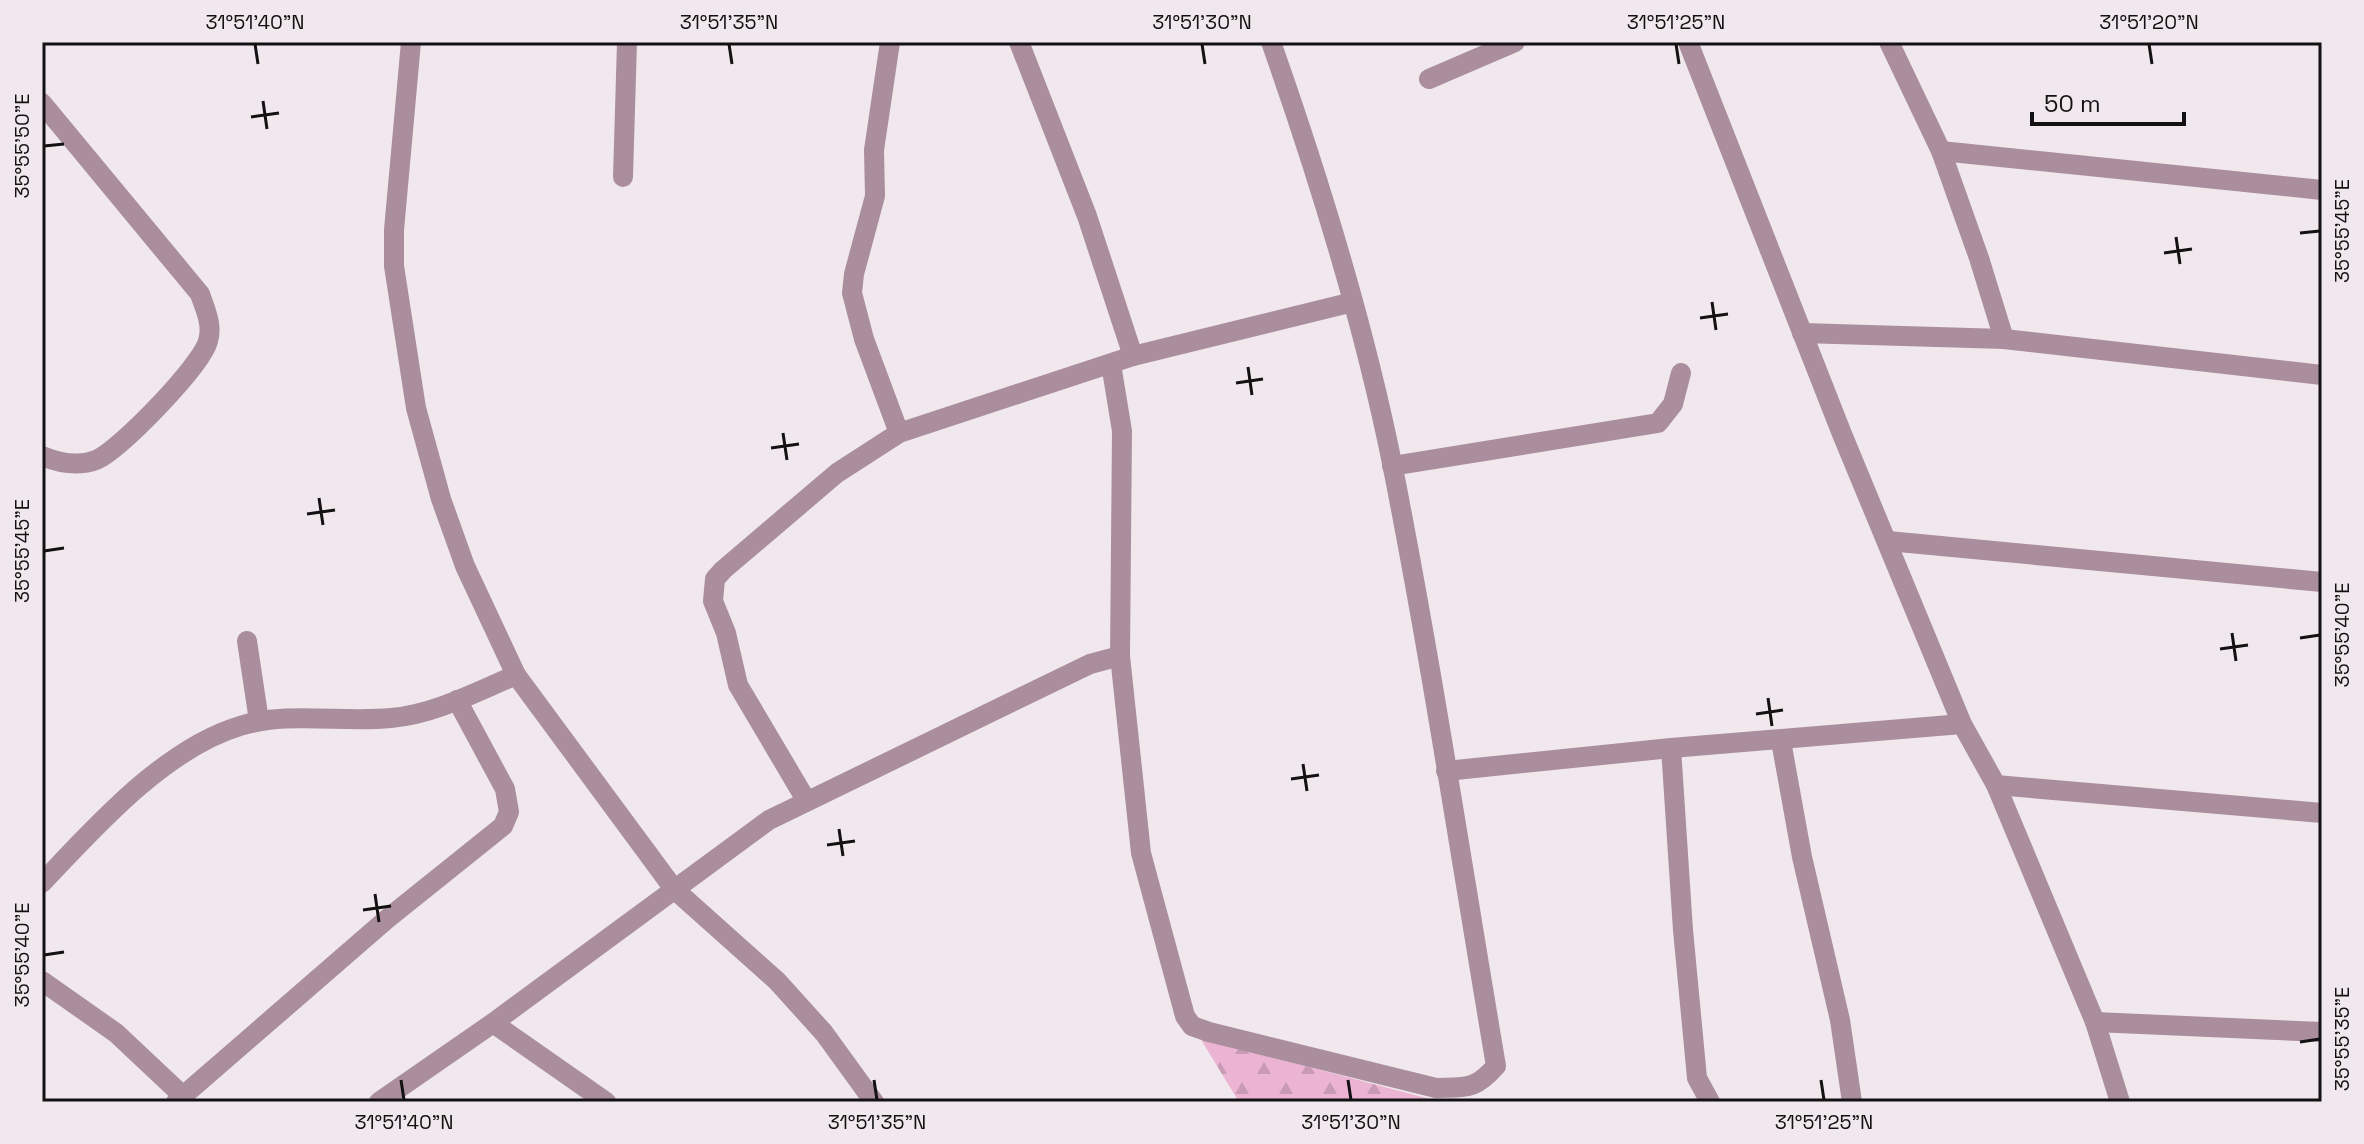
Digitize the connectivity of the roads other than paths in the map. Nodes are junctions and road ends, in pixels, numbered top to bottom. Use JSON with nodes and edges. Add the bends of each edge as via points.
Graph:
{"nodes":[{"id":1,"x":411,"y":42,"type":"edge"},
{"id":2,"x":627,"y":42,"type":"edge"},
{"id":3,"x":890,"y":42,"type":"edge"},
{"id":4,"x":1019,"y":42,"type":"edge"},
{"id":5,"x":1271,"y":42,"type":"edge"},
{"id":6,"x":1515,"y":42,"type":"edge"},
{"id":7,"x":1688,"y":42,"type":"edge"},
{"id":8,"x":1889,"y":42,"type":"edge"},
{"id":9,"x":1429,"y":79,"type":"dead end"},
{"id":10,"x":42,"y":103,"type":"edge"},
{"id":11,"x":1941,"y":151,"type":"junction"},
{"id":12,"x":623,"y":177,"type":"dead end"},
{"id":13,"x":2322,"y":190,"type":"edge"},
{"id":14,"x":1353,"y":302,"type":"junction"},
{"id":15,"x":1802,"y":333,"type":"junction"},
{"id":16,"x":2004,"y":339,"type":"junction"},
{"id":17,"x":1133,"y":356,"type":"junction"},
{"id":18,"x":1111,"y":364,"type":"junction"},
{"id":19,"x":1681,"y":373,"type":"dead end"},
{"id":20,"x":2322,"y":375,"type":"edge"},
{"id":21,"x":899,"y":433,"type":"junction"},
{"id":22,"x":42,"y":456,"type":"edge"},
{"id":23,"x":1392,"y":466,"type":"junction"},
{"id":24,"x":1888,"y":541,"type":"junction"},
{"id":25,"x":2322,"y":582,"type":"edge"},
{"id":26,"x":247,"y":641,"type":"dead end"},
{"id":27,"x":1120,"y":656,"type":"junction"},
{"id":28,"x":516,"y":675,"type":"junction"},
{"id":29,"x":457,"y":700,"type":"junction"},
{"id":30,"x":259,"y":721,"type":"junction"},
{"id":31,"x":1962,"y":724,"type":"junction"},
{"id":32,"x":1781,"y":741,"type":"junction"},
{"id":33,"x":1671,"y":748,"type":"junction"},
{"id":34,"x":1446,"y":771,"type":"junction"},
{"id":35,"x":1996,"y":785,"type":"junction"},
{"id":36,"x":806,"y":800,"type":"junction"},
{"id":37,"x":2322,"y":813,"type":"edge"},
{"id":38,"x":42,"y":883,"type":"edge"},
{"id":39,"x":674,"y":889,"type":"junction"},
{"id":40,"x":42,"y":981,"type":"edge"},
{"id":41,"x":2095,"y":1022,"type":"junction"},
{"id":42,"x":493,"y":1023,"type":"junction"},
{"id":43,"x":2322,"y":1032,"type":"edge"},
{"id":44,"x":179,"y":1099,"type":"edge"},
{"id":45,"x":379,"y":1102,"type":"edge"},
{"id":46,"x":606,"y":1102,"type":"edge"},
{"id":47,"x":874,"y":1102,"type":"edge"},
{"id":48,"x":1710,"y":1102,"type":"edge"},
{"id":49,"x":1852,"y":1102,"type":"edge"},
{"id":50,"x":2120,"y":1102,"type":"edge"}],
"edges":[{"from":1,"to":28,"type":"street","via":[[394,266],[416,408],[465,566]]},
{"from":2,"to":12,"type":"street"},
{"from":3,"to":21,"type":"street","via":[[874,150],[875,196],[852,293]]},
{"from":4,"to":17,"type":"street","via":[[1087,216]]},
{"from":5,"to":14,"type":"street"},
{"from":6,"to":9,"type":"street"},
{"from":7,"to":15,"type":"street"},
{"from":8,"to":11,"type":"street"},
{"from":10,"to":22,"type":"street","via":[[200,294],[210,330],[208,344],[192,369],[112,451],[79,464]]},
{"from":11,"to":13,"type":"street"},
{"from":11,"to":16,"type":"street"},
{"from":14,"to":17,"type":"street"},
{"from":14,"to":23,"type":"street"},
{"from":15,"to":16,"type":"street"},
{"from":15,"to":24,"type":"street"},
{"from":16,"to":20,"type":"street"},
{"from":17,"to":18,"type":"street"},
{"from":18,"to":21,"type":"street"},
{"from":18,"to":27,"type":"street","via":[[1122,431]]},
{"from":19,"to":23,"type":"street","via":[[1673,404],[1658,423]]},
{"from":21,"to":36,"type":"street","via":[[837,473],[715,579],[713,601],[738,685]]},
{"from":23,"to":34,"type":"street"},
{"from":24,"to":25,"type":"street"},
{"from":24,"to":31,"type":"street"},
{"from":26,"to":30,"type":"street"},
{"from":27,"to":34,"type":"street","via":[[1141,853],[1185,1016],[1192,1026],[1209,1032],[1436,1088],[1466,1087],[1482,1081],[1496,1066]]},
{"from":27,"to":36,"type":"street","via":[[1090,664]]},
{"from":28,"to":29,"type":"street"},
{"from":28,"to":39,"type":"street"},
{"from":29,"to":30,"type":"street","via":[[392,718]]},
{"from":29,"to":44,"type":"street","via":[[505,789],[509,812],[503,826]]},
{"from":30,"to":38,"type":"street","via":[[218,734],[145,781]]},
{"from":31,"to":32,"type":"street"},
{"from":31,"to":35,"type":"street"},
{"from":32,"to":33,"type":"street"},
{"from":32,"to":49,"type":"street","via":[[1840,1020]]},
{"from":33,"to":34,"type":"street"},
{"from":33,"to":48,"type":"street","via":[[1697,1078]]},
{"from":35,"to":37,"type":"street"},
{"from":35,"to":41,"type":"street"},
{"from":36,"to":39,"type":"street"},
{"from":39,"to":42,"type":"street"},
{"from":39,"to":47,"type":"street","via":[[777,981],[824,1033]]},
{"from":40,"to":44,"type":"street","via":[[116,1033]]},
{"from":41,"to":43,"type":"street"},
{"from":41,"to":50,"type":"street"},
{"from":42,"to":45,"type":"street"},
{"from":42,"to":46,"type":"street"}]}
